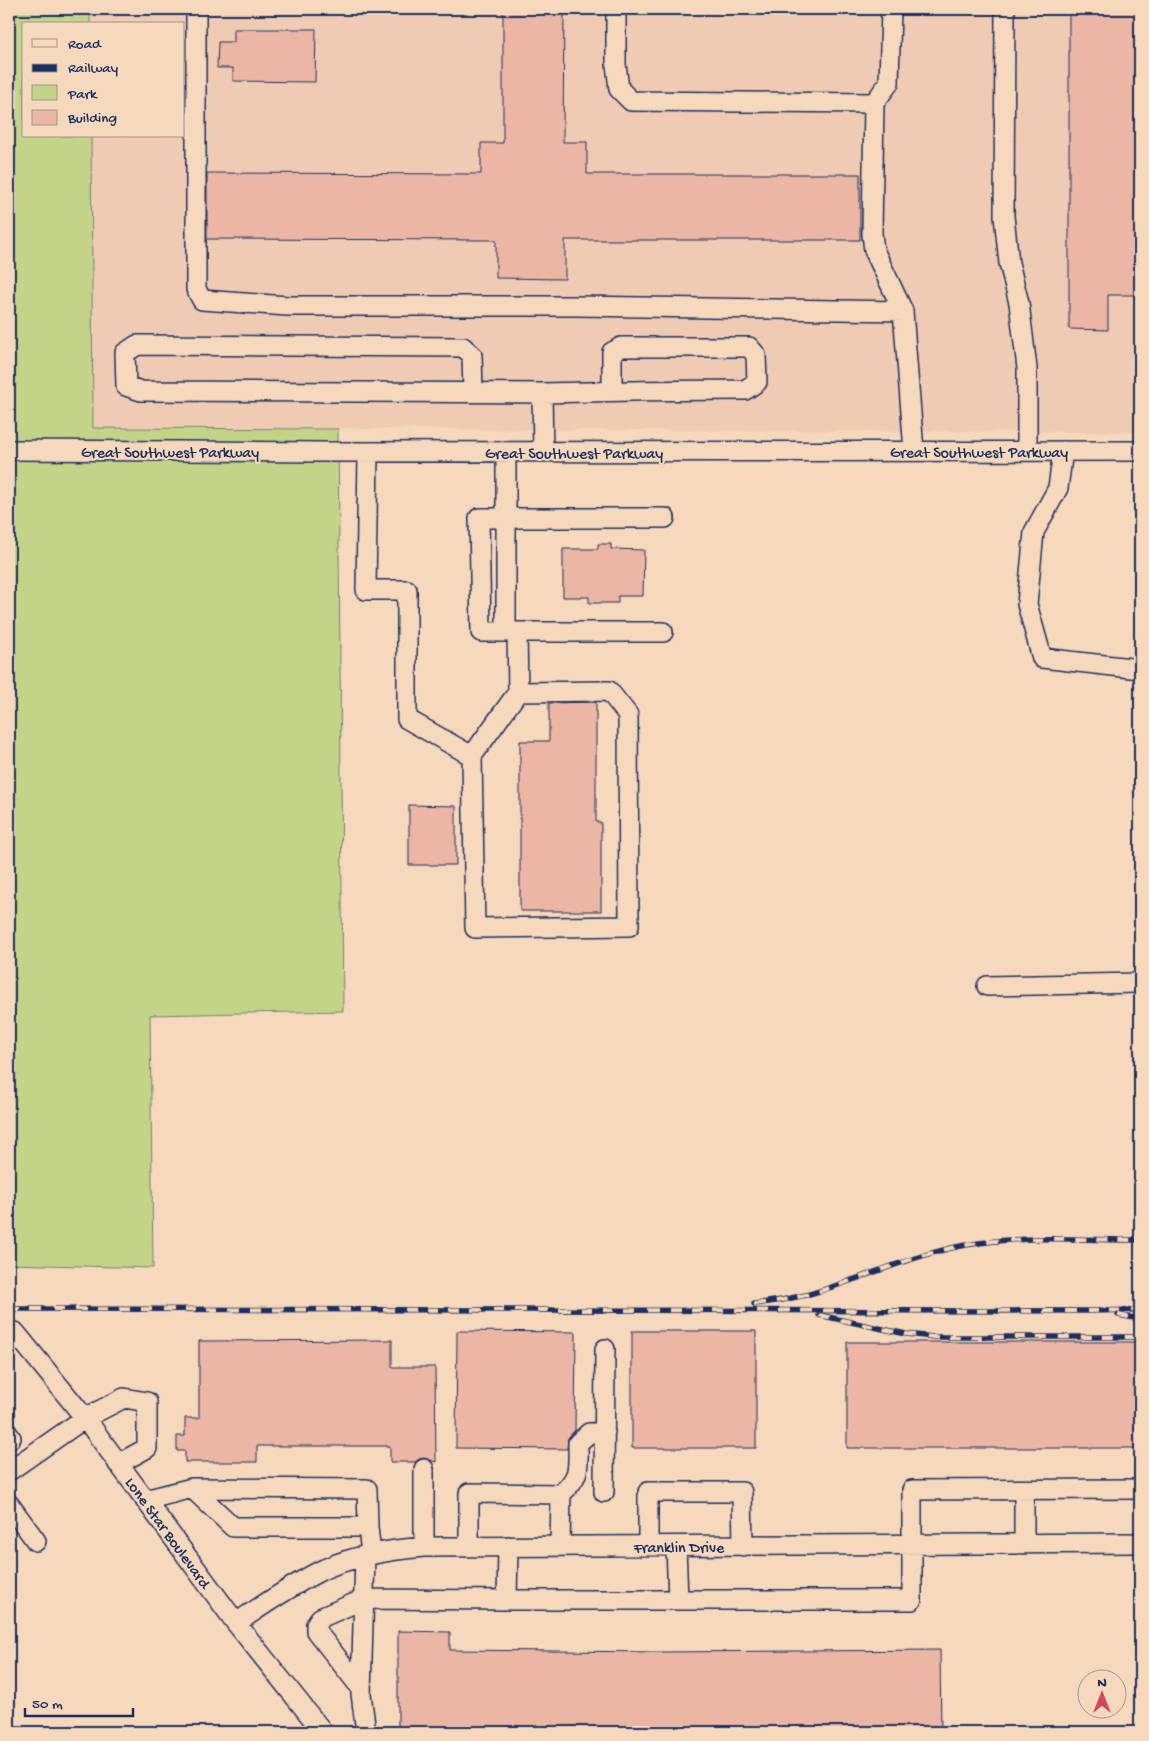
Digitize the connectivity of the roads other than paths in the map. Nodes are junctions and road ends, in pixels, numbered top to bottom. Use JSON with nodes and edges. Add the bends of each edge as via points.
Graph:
{"nodes":[{"id":1,"x":196,"y":9,"type":"edge"},
{"id":2,"x":616,"y":9,"type":"edge"},
{"id":3,"x":890,"y":9,"type":"edge"},
{"id":4,"x":1005,"y":9,"type":"edge"},
{"id":5,"x":874,"y":103,"type":"junction"},
{"id":6,"x":903,"y":310,"type":"junction"},
{"id":7,"x":612,"y":391,"type":"junction"},
{"id":8,"x":473,"y":392,"type":"junction"},
{"id":9,"x":542,"y":393,"type":"junction"},
{"id":10,"x":9,"y":450,"type":"edge"},
{"id":11,"x":914,"y":451,"type":"junction"},
{"id":12,"x":1027,"y":451,"type":"junction"},
{"id":13,"x":1063,"y":451,"type":"junction"},
{"id":14,"x":1140,"y":451,"type":"edge"},
{"id":15,"x":368,"y":452,"type":"junction"},
{"id":16,"x":506,"y":452,"type":"junction"},
{"id":17,"x":543,"y":452,"type":"junction"},
{"id":18,"x":506,"y":518,"type":"junction"},
{"id":19,"x":665,"y":518,"type":"dead end"},
{"id":20,"x":512,"y":632,"type":"junction"},
{"id":21,"x":663,"y":632,"type":"dead end"},
{"id":22,"x":1140,"y":669,"type":"edge"},
{"id":23,"x":518,"y":692,"type":"junction"},
{"id":24,"x":472,"y":756,"type":"junction"},
{"id":25,"x":1140,"y":983,"type":"edge"},
{"id":26,"x":987,"y":986,"type":"dead end"},
{"id":27,"x":15,"y":1339,"type":"edge"},
{"id":28,"x":605,"y":1349,"type":"dead end"},
{"id":29,"x":85,"y":1418,"type":"junction"},
{"id":30,"x":604,"y":1432,"type":"junction"},
{"id":31,"x":118,"y":1464,"type":"junction"},
{"id":32,"x":424,"y":1469,"type":"dead end"},
{"id":33,"x":9,"y":1471,"type":"edge"},
{"id":34,"x":192,"y":1488,"type":"junction"},
{"id":35,"x":1140,"y":1489,"type":"edge"},
{"id":36,"x":1024,"y":1490,"type":"junction"},
{"id":37,"x":604,"y":1492,"type":"dead end"},
{"id":38,"x":561,"y":1494,"type":"junction"},
{"id":39,"x":145,"y":1500,"type":"junction"},
{"id":40,"x":9,"y":1504,"type":"edge"},
{"id":41,"x":368,"y":1527,"type":"junction"},
{"id":42,"x":36,"y":1541,"type":"dead end"},
{"id":43,"x":1140,"y":1543,"type":"edge"},
{"id":44,"x":1024,"y":1544,"type":"junction"},
{"id":45,"x":912,"y":1545,"type":"junction"},
{"id":46,"x":469,"y":1546,"type":"junction"},
{"id":47,"x":508,"y":1546,"type":"junction"},
{"id":48,"x":560,"y":1546,"type":"junction"},
{"id":49,"x":648,"y":1546,"type":"junction"},
{"id":50,"x":676,"y":1546,"type":"junction"},
{"id":51,"x":743,"y":1546,"type":"junction"},
{"id":52,"x":424,"y":1547,"type":"junction"},
{"id":53,"x":368,"y":1555,"type":"junction"},
{"id":54,"x":364,"y":1599,"type":"junction"},
{"id":55,"x":507,"y":1600,"type":"junction"},
{"id":56,"x":678,"y":1600,"type":"junction"},
{"id":57,"x":236,"y":1623,"type":"junction"},
{"id":58,"x":361,"y":1688,"type":"junction"},
{"id":59,"x":323,"y":1732,"type":"edge"},
{"id":60,"x":366,"y":1732,"type":"edge"}],
"edges":[{"from":1,"to":6,"type":"street","via":[[196,289],[202,300],[288,306]]},
{"from":2,"to":5,"type":"street","via":[[619,89],[631,101]]},
{"from":3,"to":5,"type":"street","via":[[889,83]]},
{"from":4,"to":12,"type":"street","via":[[1004,216],[1027,368]]},
{"from":5,"to":6,"type":"street","via":[[874,250]]},
{"from":6,"to":11,"type":"street"},
{"from":7,"to":7,"type":"street","via":[[745,390],[757,382],[756,355],[749,347],[621,347],[612,352]]},
{"from":7,"to":9,"type":"street"},
{"from":8,"to":8,"type":"street","via":[[141,391],[126,386],[125,353],[137,345],[463,347],[472,355]]},
{"from":8,"to":9,"type":"street"},
{"from":9,"to":17,"type":"street"},
{"from":10,"to":15,"type":"street","name":"Great Southwest Parkway"},
{"from":11,"to":12,"type":"street","name":"Great Southwest Parkway"},
{"from":11,"to":17,"type":"street","name":"Great Southwest Parkway"},
{"from":12,"to":13,"type":"street","name":"Great Southwest Parkway"},
{"from":13,"to":14,"type":"street","name":"Great Southwest Parkway"},
{"from":13,"to":22,"type":"street","via":[[1058,488],[1034,532],[1027,604],[1042,658]]},
{"from":15,"to":16,"type":"street","name":"Great Southwest Parkway"},
{"from":15,"to":24,"type":"street","via":[[366,590],[407,590],[407,719]]},
{"from":16,"to":17,"type":"street","name":"Great Southwest Parkway"},
{"from":16,"to":18,"type":"street"},
{"from":18,"to":19,"type":"street"},
{"from":18,"to":20,"type":"street"},
{"from":18,"to":20,"type":"street","via":[[479,518],[481,632]]},
{"from":20,"to":21,"type":"street"},
{"from":20,"to":23,"type":"street"},
{"from":23,"to":24,"type":"street"},
{"from":23,"to":24,"type":"street","via":[[608,691],[628,716],[629,926],[475,928]]},
{"from":25,"to":26,"type":"street"},
{"from":27,"to":29,"type":"street","name":"Lone Star Boulevard"},
{"from":28,"to":30,"type":"street"},
{"from":29,"to":31,"type":"street","name":"Lone Star Boulevard"},
{"from":29,"to":31,"type":"street","via":[[124,1398],[147,1402],[147,1448]]},
{"from":29,"to":33,"type":"street"},
{"from":30,"to":37,"type":"street"},
{"from":30,"to":38,"type":"street","via":[[589,1433],[580,1440],[578,1473]]},
{"from":31,"to":39,"type":"street","name":"Lone Star Boulevard"},
{"from":32,"to":52,"type":"street"},
{"from":34,"to":39,"type":"street"},
{"from":34,"to":41,"type":"street","via":[[233,1527]]},
{"from":34,"to":41,"type":"street","via":[[367,1489]]},
{"from":35,"to":36,"type":"street"},
{"from":36,"to":44,"type":"street"},
{"from":36,"to":45,"type":"street","via":[[912,1490]]},
{"from":38,"to":46,"type":"street","via":[[469,1493]]},
{"from":38,"to":48,"type":"street"},
{"from":39,"to":57,"type":"street","name":"Lone Star Boulevard"},
{"from":40,"to":42,"type":"street"},
{"from":41,"to":53,"type":"street"},
{"from":43,"to":44,"type":"street","name":"Franklin Drive"},
{"from":44,"to":45,"type":"street","name":"Franklin Drive"},
{"from":45,"to":51,"type":"street","name":"Franklin Drive"},
{"from":45,"to":56,"type":"street","via":[[912,1600]]},
{"from":46,"to":47,"type":"street","name":"Franklin Drive"},
{"from":46,"to":52,"type":"street","name":"Franklin Drive"},
{"from":47,"to":48,"type":"street","name":"Franklin Drive"},
{"from":47,"to":55,"type":"street"},
{"from":48,"to":49,"type":"street","name":"Franklin Drive"},
{"from":49,"to":50,"type":"street","name":"Franklin Drive"},
{"from":49,"to":51,"type":"street","via":[[648,1492],[742,1492]]},
{"from":50,"to":51,"type":"street","name":"Franklin Drive"},
{"from":50,"to":56,"type":"street"},
{"from":52,"to":53,"type":"street","name":"Franklin Drive"},
{"from":53,"to":54,"type":"street"},
{"from":53,"to":57,"type":"street","name":"Franklin Drive","via":[[325,1569]]},
{"from":54,"to":55,"type":"street"},
{"from":54,"to":58,"type":"street"},
{"from":54,"to":58,"type":"street","via":[[320,1618],[316,1624],[316,1631]]},
{"from":55,"to":56,"type":"street"},
{"from":57,"to":59,"type":"street","name":"Lone Star Boulevard"},
{"from":58,"to":60,"type":"street"}]}
